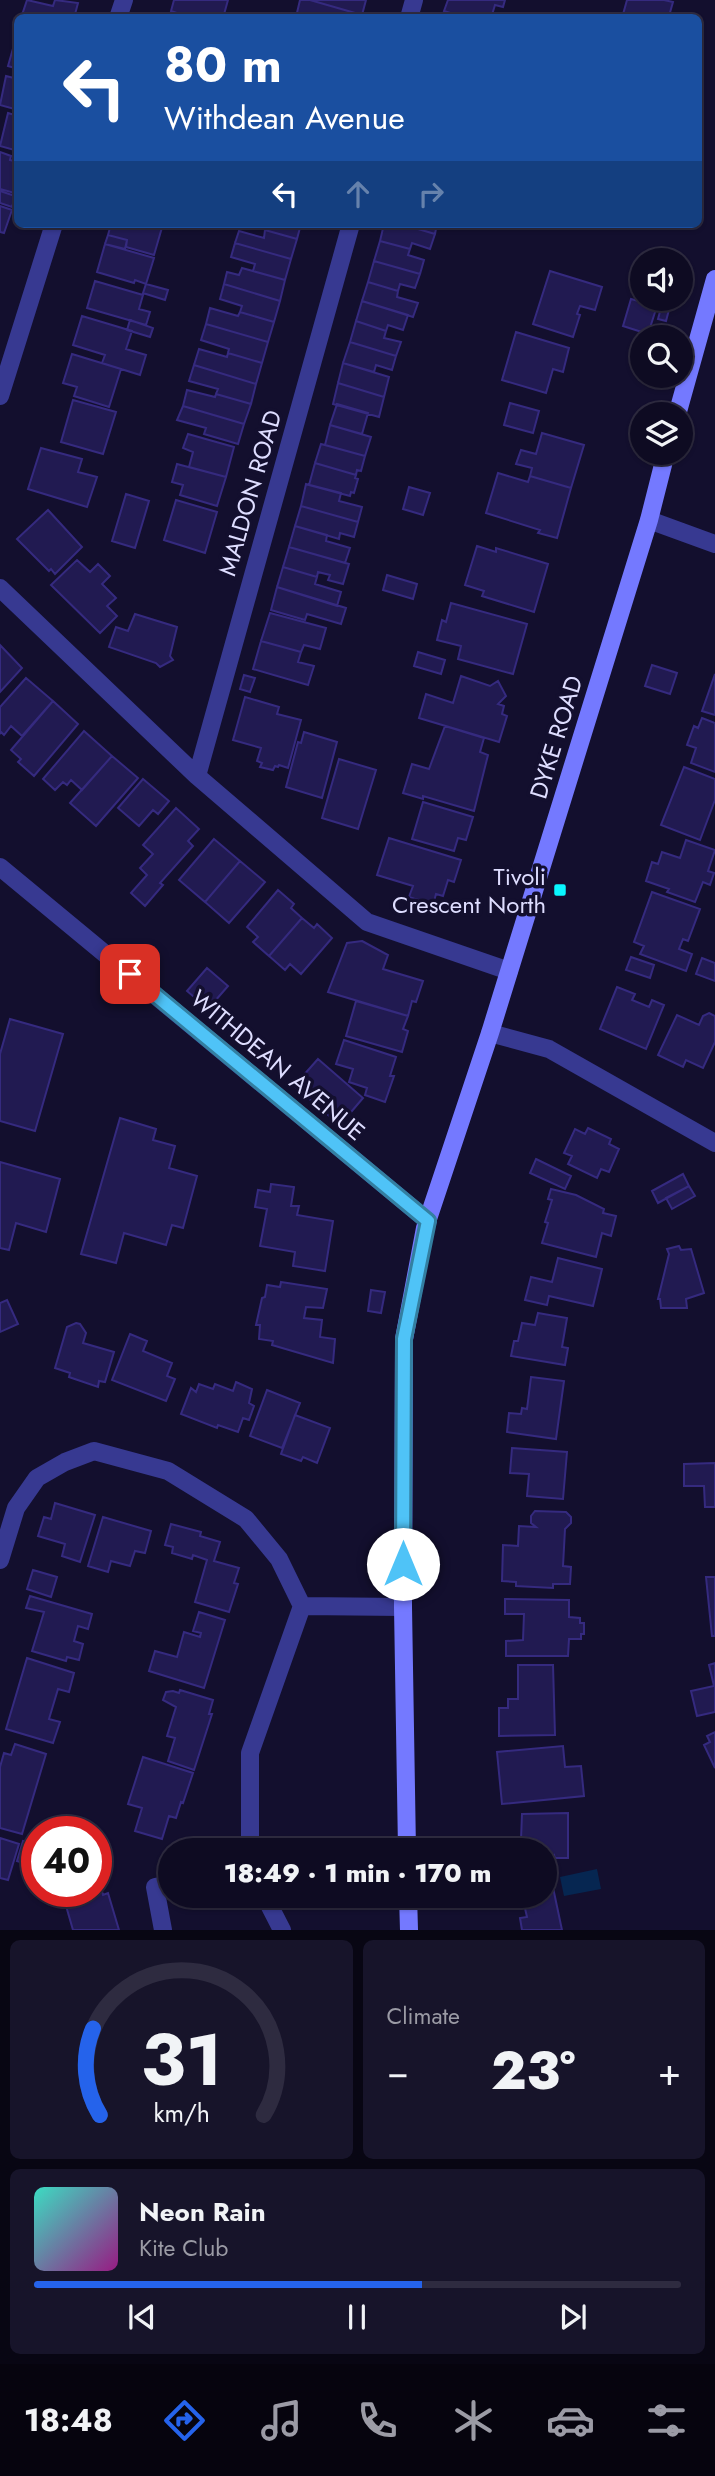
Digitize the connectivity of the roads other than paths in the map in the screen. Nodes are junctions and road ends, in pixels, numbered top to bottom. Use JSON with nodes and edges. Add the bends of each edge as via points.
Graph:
{"nodes":[{"id":1,"x":53,"y":228,"type":"edge"},
{"id":2,"x":350,"y":228,"type":"edge"},
{"id":3,"x":715,"y":279,"type":"edge"},
{"id":4,"x":0,"y":396,"type":"edge"},
{"id":5,"x":681,"y":402,"type":"edge"},
{"id":6,"x":663,"y":465,"type":"edge"},
{"id":7,"x":649,"y":520,"type":"junction"},
{"id":8,"x":715,"y":544,"type":"edge"},
{"id":9,"x":0,"y":588,"type":"edge"},
{"id":10,"x":197,"y":776,"type":"junction"},
{"id":11,"x":0,"y":867,"type":"edge"},
{"id":12,"x":509,"y":971,"type":"junction"},
{"id":13,"x":489,"y":1033,"type":"junction"},
{"id":14,"x":715,"y":1143,"type":"edge"},
{"id":15,"x":428,"y":1221,"type":"junction"},
{"id":16,"x":0,"y":1560,"type":"edge"},
{"id":17,"x":302,"y":1606,"type":"junction"},
{"id":18,"x":403,"y":1607,"type":"junction"},
{"id":19,"x":250,"y":1838,"type":"edge"},
{"id":20,"x":407,"y":1838,"type":"edge"},
{"id":21,"x":158,"y":1886,"type":"edge"},
{"id":22,"x":158,"y":1902,"type":"edge"},
{"id":23,"x":159,"y":1908,"type":"edge"},
{"id":24,"x":271,"y":1908,"type":"edge"},
{"id":25,"x":408,"y":1908,"type":"edge"},
{"id":26,"x":163,"y":1930,"type":"edge"},
{"id":27,"x":282,"y":1930,"type":"edge"},
{"id":28,"x":409,"y":1930,"type":"edge"}],
"edges":[{"from":1,"to":4,"type":"street"},
{"from":2,"to":10,"type":"street","name":"MALDON ROAD"},
{"from":3,"to":5,"type":"street"},
{"from":6,"to":7,"type":"street","name":"DYKE ROAD"},
{"from":7,"to":8,"type":"street"},
{"from":7,"to":12,"type":"street","name":"DYKE ROAD"},
{"from":9,"to":10,"type":"street"},
{"from":10,"to":12,"type":"street","via":[[367,922]]},
{"from":11,"to":15,"type":"street","name":"WITHDEAN AVENUE"},
{"from":12,"to":13,"type":"street","name":"DYKE ROAD"},
{"from":13,"to":14,"type":"street","via":[[549,1049]]},
{"from":13,"to":15,"type":"street","name":"DYKE ROAD"},
{"from":15,"to":18,"type":"street","name":"DYKE ROAD","via":[[404,1339]]},
{"from":16,"to":17,"type":"street","via":[[16,1508],[37,1478],[94,1451],[168,1471],[246,1519],[279,1559]]},
{"from":17,"to":18,"type":"street"},
{"from":17,"to":19,"type":"street","via":[[250,1753]]},
{"from":18,"to":20,"type":"street","name":"DYKE ROAD"},
{"from":21,"to":22,"type":"street"},
{"from":23,"to":26,"type":"street"},
{"from":24,"to":27,"type":"street"},
{"from":25,"to":28,"type":"street"}]}
